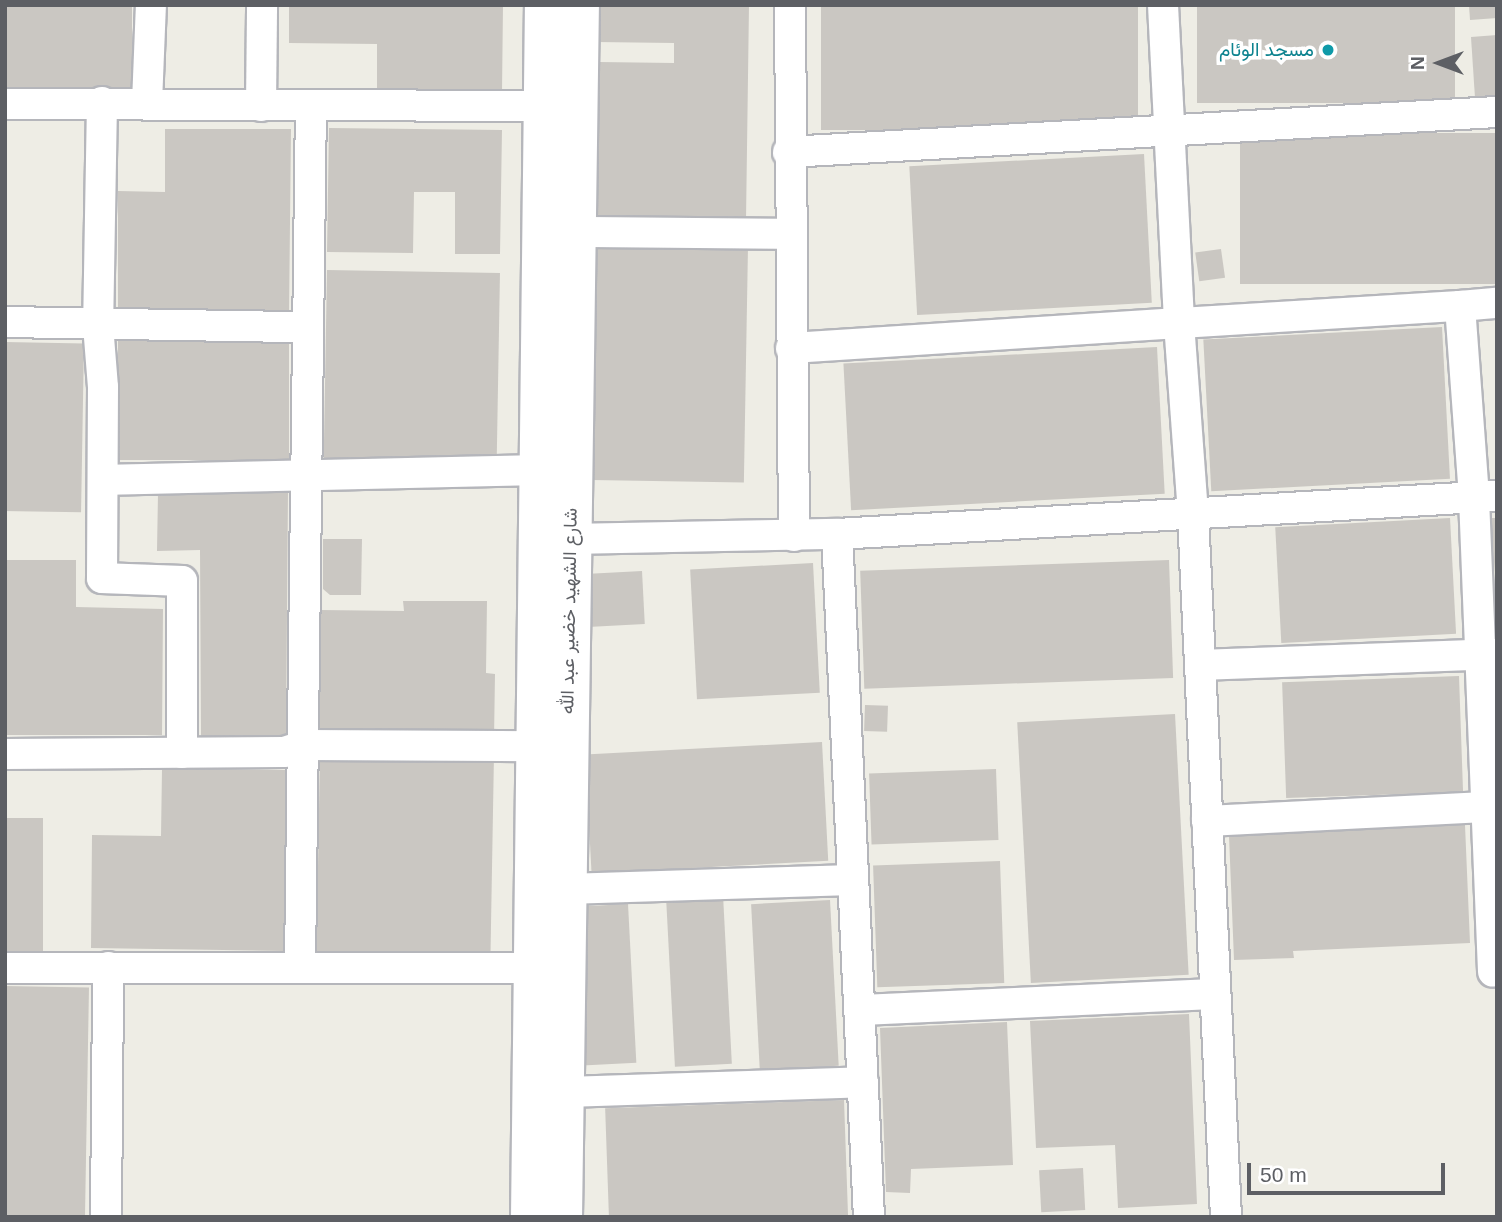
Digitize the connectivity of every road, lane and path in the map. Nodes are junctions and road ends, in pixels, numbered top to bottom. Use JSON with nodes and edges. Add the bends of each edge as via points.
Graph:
{"nodes":[{"id":1,"x":151,"y":5,"type":"edge"},
{"id":2,"x":262,"y":5,"type":"edge"},
{"id":3,"x":544,"y":5,"type":"edge"},
{"id":4,"x":580,"y":5,"type":"edge"},
{"id":5,"x":790,"y":5,"type":"edge"},
{"id":6,"x":1163,"y":5,"type":"edge"},
{"id":7,"x":102,"y":102,"type":"junction"},
{"id":8,"x":147,"y":103,"type":"junction"},
{"id":9,"x":5,"y":104,"type":"edge"},
{"id":10,"x":261,"y":106,"type":"junction"},
{"id":11,"x":560,"y":106,"type":"junction"},
{"id":12,"x":311,"y":107,"type":"junction"},
{"id":13,"x":1497,"y":112,"type":"edge"},
{"id":14,"x":1169,"y":129,"type":"junction"},
{"id":15,"x":788,"y":152,"type":"junction"},
{"id":16,"x":576,"y":232,"type":"junction"},
{"id":17,"x":789,"y":234,"type":"junction"},
{"id":18,"x":1497,"y":303,"type":"edge"},
{"id":19,"x":1460,"y":306,"type":"junction"},
{"id":20,"x":5,"y":322,"type":"edge"},
{"id":21,"x":1179,"y":323,"type":"junction"},
{"id":22,"x":97,"y":324,"type":"junction"},
{"id":23,"x":306,"y":327,"type":"junction"},
{"id":24,"x":791,"y":348,"type":"junction"},
{"id":25,"x":554,"y":470,"type":"junction"},
{"id":26,"x":303,"y":473,"type":"junction"},
{"id":27,"x":104,"y":480,"type":"junction"},
{"id":28,"x":1485,"y":497,"type":"edge"},
{"id":29,"x":1193,"y":515,"type":"junction"},
{"id":30,"x":837,"y":534,"type":"junction"},
{"id":31,"x":794,"y":536,"type":"junction"},
{"id":32,"x":571,"y":539,"type":"junction"},
{"id":33,"x":1488,"y":655,"type":"edge"},
{"id":34,"x":1201,"y":665,"type":"junction"},
{"id":35,"x":305,"y":745,"type":"junction"},
{"id":36,"x":534,"y":746,"type":"junction"},
{"id":37,"x":182,"y":753,"type":"junction"},
{"id":38,"x":5,"y":754,"type":"edge"},
{"id":39,"x":1485,"y":807,"type":"junction"},
{"id":40,"x":1207,"y":821,"type":"junction"},
{"id":41,"x":853,"y":880,"type":"junction"},
{"id":42,"x":565,"y":889,"type":"junction"},
{"id":43,"x":300,"y":966,"type":"junction"},
{"id":44,"x":108,"y":967,"type":"junction"},
{"id":45,"x":5,"y":968,"type":"edge"},
{"id":46,"x":533,"y":968,"type":"junction"},
{"id":47,"x":1493,"y":972,"type":"dead end"},
{"id":48,"x":1215,"y":994,"type":"junction"},
{"id":49,"x":860,"y":1010,"type":"junction"},
{"id":50,"x":863,"y":1082,"type":"junction"},
{"id":51,"x":566,"y":1092,"type":"junction"},
{"id":52,"x":106,"y":1217,"type":"edge"},
{"id":53,"x":530,"y":1217,"type":"edge"},
{"id":54,"x":563,"y":1217,"type":"edge"},
{"id":55,"x":869,"y":1217,"type":"edge"},
{"id":56,"x":1226,"y":1217,"type":"edge"}],
"edges":[{"from":1,"to":8,"type":"street"},
{"from":2,"to":10,"type":"street"},
{"from":3,"to":11,"type":"main road","name":"شارع الشهيد خضير عبد الله"},
{"from":4,"to":11,"type":"main road","name":"شارع الشهيد خضير عبد الله"},
{"from":5,"to":15,"type":"street"},
{"from":6,"to":14,"type":"street"},
{"from":7,"to":8,"type":"street"},
{"from":7,"to":9,"type":"street"},
{"from":7,"to":22,"type":"street"},
{"from":8,"to":10,"type":"street"},
{"from":10,"to":12,"type":"street"},
{"from":11,"to":12,"type":"street"},
{"from":11,"to":16,"type":"main road","name":"شارع الشهيد خضير عبد الله"},
{"from":11,"to":25,"type":"main road","name":"شارع الشهيد خضير عبد الله"},
{"from":12,"to":23,"type":"street"},
{"from":13,"to":14,"type":"street"},
{"from":14,"to":15,"type":"street"},
{"from":14,"to":21,"type":"street"},
{"from":15,"to":17,"type":"street"},
{"from":16,"to":17,"type":"street"},
{"from":16,"to":25,"type":"main road","name":"شارع الشهيد خضير عبد الله"},
{"from":17,"to":24,"type":"street"},
{"from":18,"to":19,"type":"street"},
{"from":19,"to":21,"type":"street"},
{"from":19,"to":28,"type":"street"},
{"from":20,"to":22,"type":"street"},
{"from":21,"to":24,"type":"street"},
{"from":21,"to":29,"type":"street"},
{"from":22,"to":23,"type":"street"},
{"from":22,"to":27,"type":"street"},
{"from":23,"to":26,"type":"street"},
{"from":24,"to":31,"type":"street"},
{"from":25,"to":26,"type":"street"},
{"from":25,"to":32,"type":"main road","name":"شارع الشهيد خضير عبد الله"},
{"from":25,"to":36,"type":"main road","name":"شارع الشهيد خضير عبد الله"},
{"from":26,"to":27,"type":"street"},
{"from":26,"to":35,"type":"street"},
{"from":27,"to":37,"type":"street","via":[[102,578],[182,581]]},
{"from":28,"to":29,"type":"street"},
{"from":28,"to":33,"type":"street"},
{"from":29,"to":30,"type":"street"},
{"from":29,"to":34,"type":"street"},
{"from":30,"to":31,"type":"street"},
{"from":30,"to":41,"type":"street"},
{"from":31,"to":32,"type":"street"},
{"from":32,"to":42,"type":"main road","name":"شارع الشهيد خضير عبد الله"},
{"from":33,"to":34,"type":"street"},
{"from":33,"to":39,"type":"street"},
{"from":34,"to":40,"type":"street"},
{"from":35,"to":36,"type":"street"},
{"from":35,"to":37,"type":"street","via":[[284,752]]},
{"from":35,"to":43,"type":"street"},
{"from":36,"to":46,"type":"main road","name":"شارع الشهيد خضير عبد الله"},
{"from":37,"to":38,"type":"street"},
{"from":39,"to":40,"type":"street"},
{"from":39,"to":47,"type":"street"},
{"from":40,"to":48,"type":"street"},
{"from":41,"to":42,"type":"street"},
{"from":41,"to":49,"type":"street"},
{"from":42,"to":51,"type":"main road","name":"شارع الشهيد خضير عبد الله"},
{"from":43,"to":44,"type":"street"},
{"from":43,"to":46,"type":"street"},
{"from":44,"to":45,"type":"street"},
{"from":44,"to":52,"type":"street"},
{"from":46,"to":53,"type":"main road","name":"شارع الشهيد خضير عبد الله"},
{"from":48,"to":49,"type":"street"},
{"from":48,"to":56,"type":"street"},
{"from":49,"to":50,"type":"street"},
{"from":50,"to":51,"type":"street"},
{"from":50,"to":55,"type":"street"},
{"from":51,"to":54,"type":"main road","name":"شارع الشهيد خضير عبد الله"}]}
